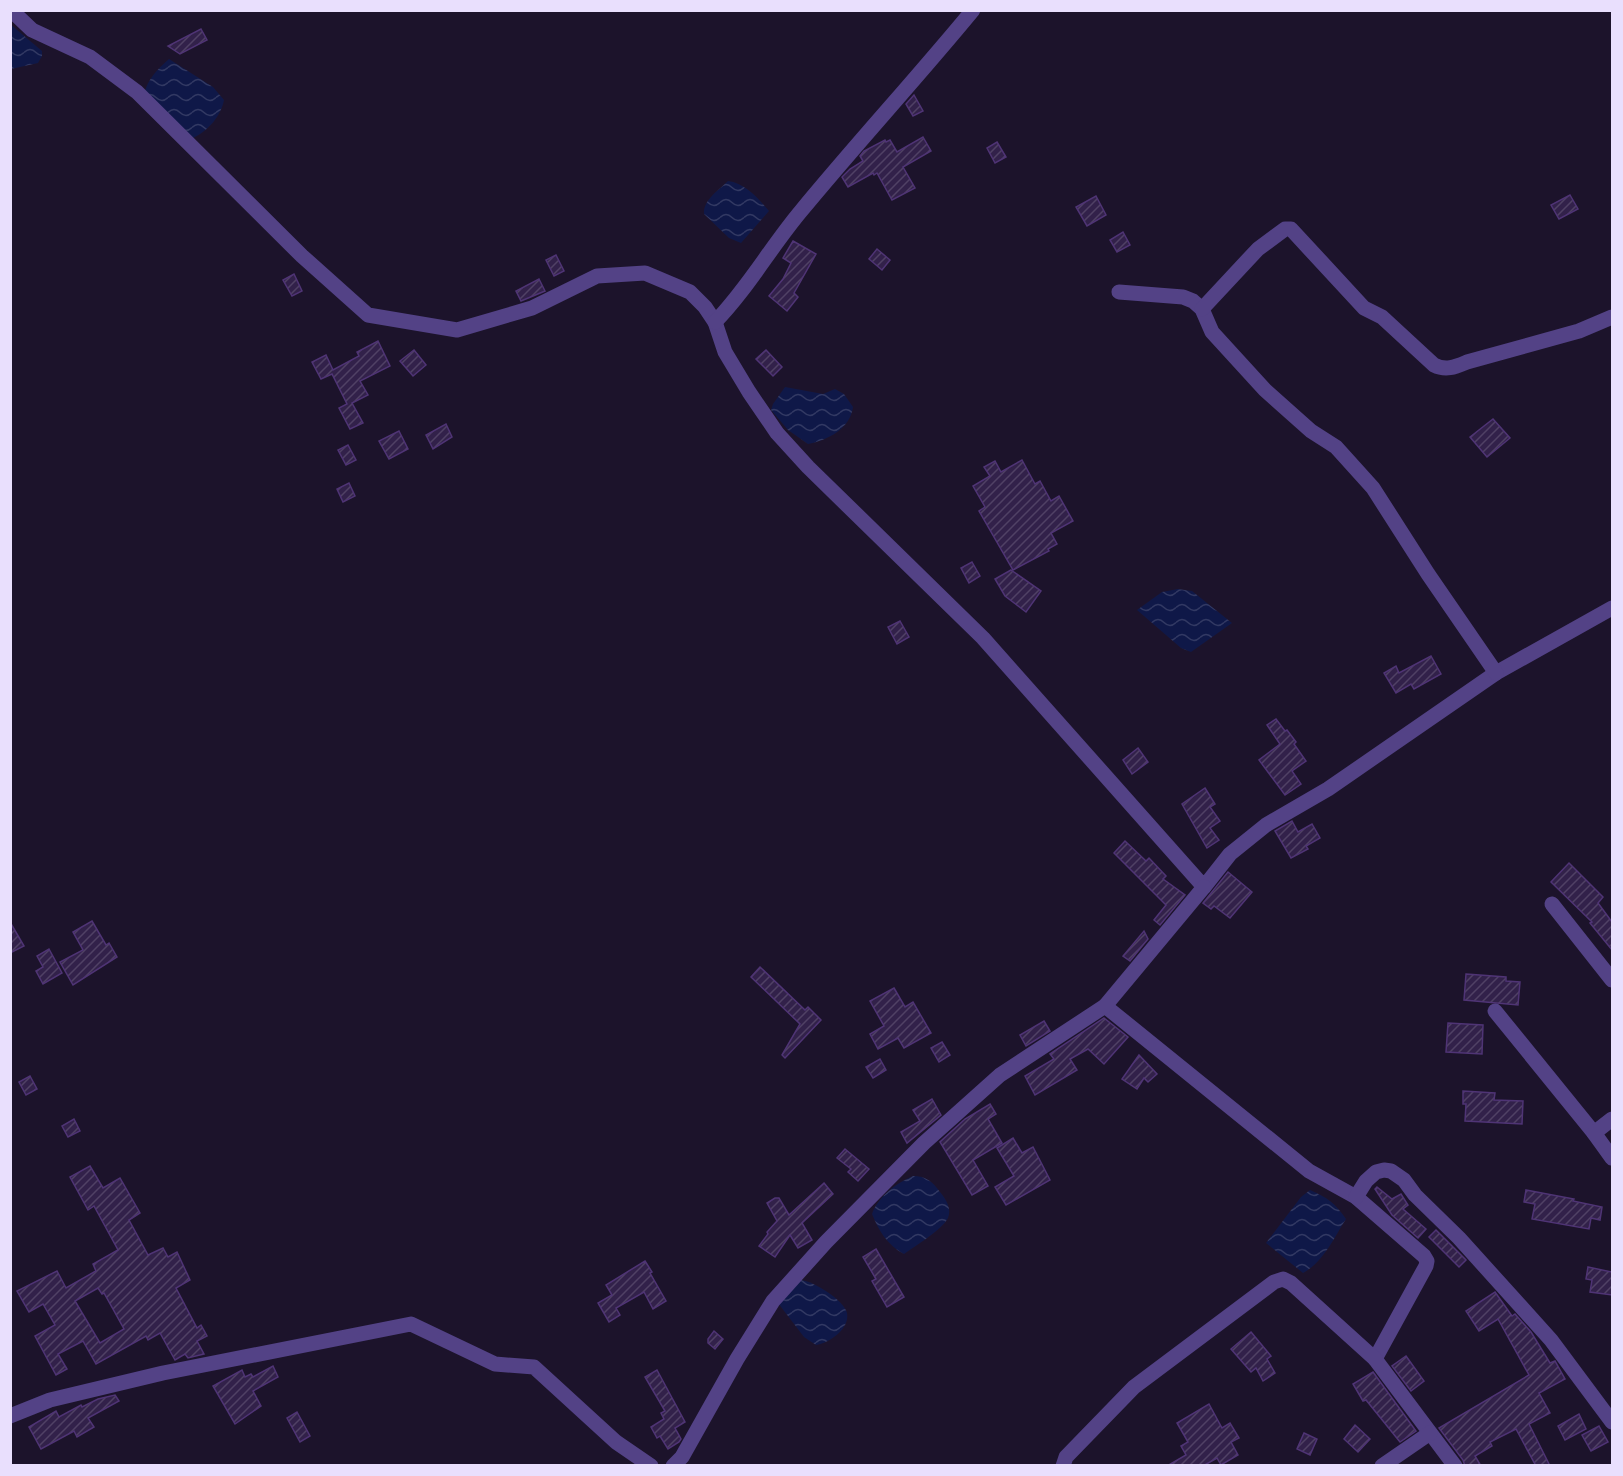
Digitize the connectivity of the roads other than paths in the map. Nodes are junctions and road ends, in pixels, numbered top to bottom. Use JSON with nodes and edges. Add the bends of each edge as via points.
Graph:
{"nodes":[{"id":1,"x":11,"y":10,"type":"edge"},
{"id":2,"x":973,"y":10,"type":"edge"},
{"id":3,"x":1119,"y":292,"type":"dead end"},
{"id":4,"x":1202,"y":309,"type":"junction"},
{"id":5,"x":1612,"y":317,"type":"edge"},
{"id":6,"x":715,"y":322,"type":"junction"},
{"id":7,"x":1612,"y":608,"type":"edge"},
{"id":8,"x":1496,"y":673,"type":"junction"},
{"id":9,"x":1204,"y":887,"type":"junction"},
{"id":10,"x":1552,"y":904,"type":"dead end"},
{"id":11,"x":1612,"y":980,"type":"edge"},
{"id":12,"x":1105,"y":1006,"type":"junction"},
{"id":13,"x":1495,"y":1011,"type":"dead end"},
{"id":14,"x":1612,"y":1119,"type":"edge"},
{"id":15,"x":1594,"y":1133,"type":"junction"},
{"id":16,"x":1612,"y":1158,"type":"edge"},
{"id":17,"x":1356,"y":1197,"type":"junction"},
{"id":18,"x":1375,"y":1359,"type":"junction"},
{"id":19,"x":10,"y":1416,"type":"edge"},
{"id":20,"x":1612,"y":1422,"type":"edge"},
{"id":21,"x":1430,"y":1433,"type":"junction"},
{"id":22,"x":651,"y":1466,"type":"edge"},
{"id":23,"x":673,"y":1466,"type":"edge"},
{"id":24,"x":1063,"y":1466,"type":"edge"},
{"id":25,"x":1382,"y":1466,"type":"edge"},
{"id":26,"x":1455,"y":1466,"type":"edge"}],
"edges":[{"from":1,"to":6,"type":"street","via":[[32,30],[90,57],[137,92],[302,256],[368,315],[457,330],[532,308],[597,276],[645,273],[690,292]]},
{"from":2,"to":6,"type":"street","via":[[856,143],[786,229],[738,298]]},
{"from":3,"to":4,"type":"street","via":[[1183,297]]},
{"from":4,"to":5,"type":"street","via":[[1258,249],[1285,229],[1294,231],[1364,308],[1382,317],[1440,368],[1453,368],[1579,331]]},
{"from":4,"to":8,"type":"street","via":[[1212,332],[1265,390],[1311,432],[1336,447],[1373,488]]},
{"from":6,"to":9,"type":"street","via":[[725,352],[777,433],[983,638]]},
{"from":7,"to":8,"type":"street"},
{"from":8,"to":9,"type":"street","via":[[1328,789],[1266,825],[1230,854]]},
{"from":9,"to":12,"type":"street"},
{"from":10,"to":11,"type":"street"},
{"from":12,"to":17,"type":"street","via":[[1309,1171]]},
{"from":12,"to":23,"type":"street","via":[[1000,1075],[924,1143],[826,1242],[773,1301],[682,1457]]},
{"from":13,"to":15,"type":"street"},
{"from":14,"to":15,"type":"street"},
{"from":15,"to":16,"type":"street"},
{"from":17,"to":18,"type":"street","via":[[1427,1261]]},
{"from":17,"to":20,"type":"street","via":[[1376,1172],[1391,1171],[1404,1180],[1551,1340]]},
{"from":18,"to":21,"type":"street"},
{"from":18,"to":24,"type":"street","via":[[1291,1283],[1283,1279],[1274,1282],[1134,1387],[1066,1457]]},
{"from":19,"to":22,"type":"street","via":[[50,1400],[163,1372],[411,1324],[495,1364],[534,1367],[616,1442]]},
{"from":21,"to":25,"type":"street"},
{"from":21,"to":26,"type":"street"}]}
